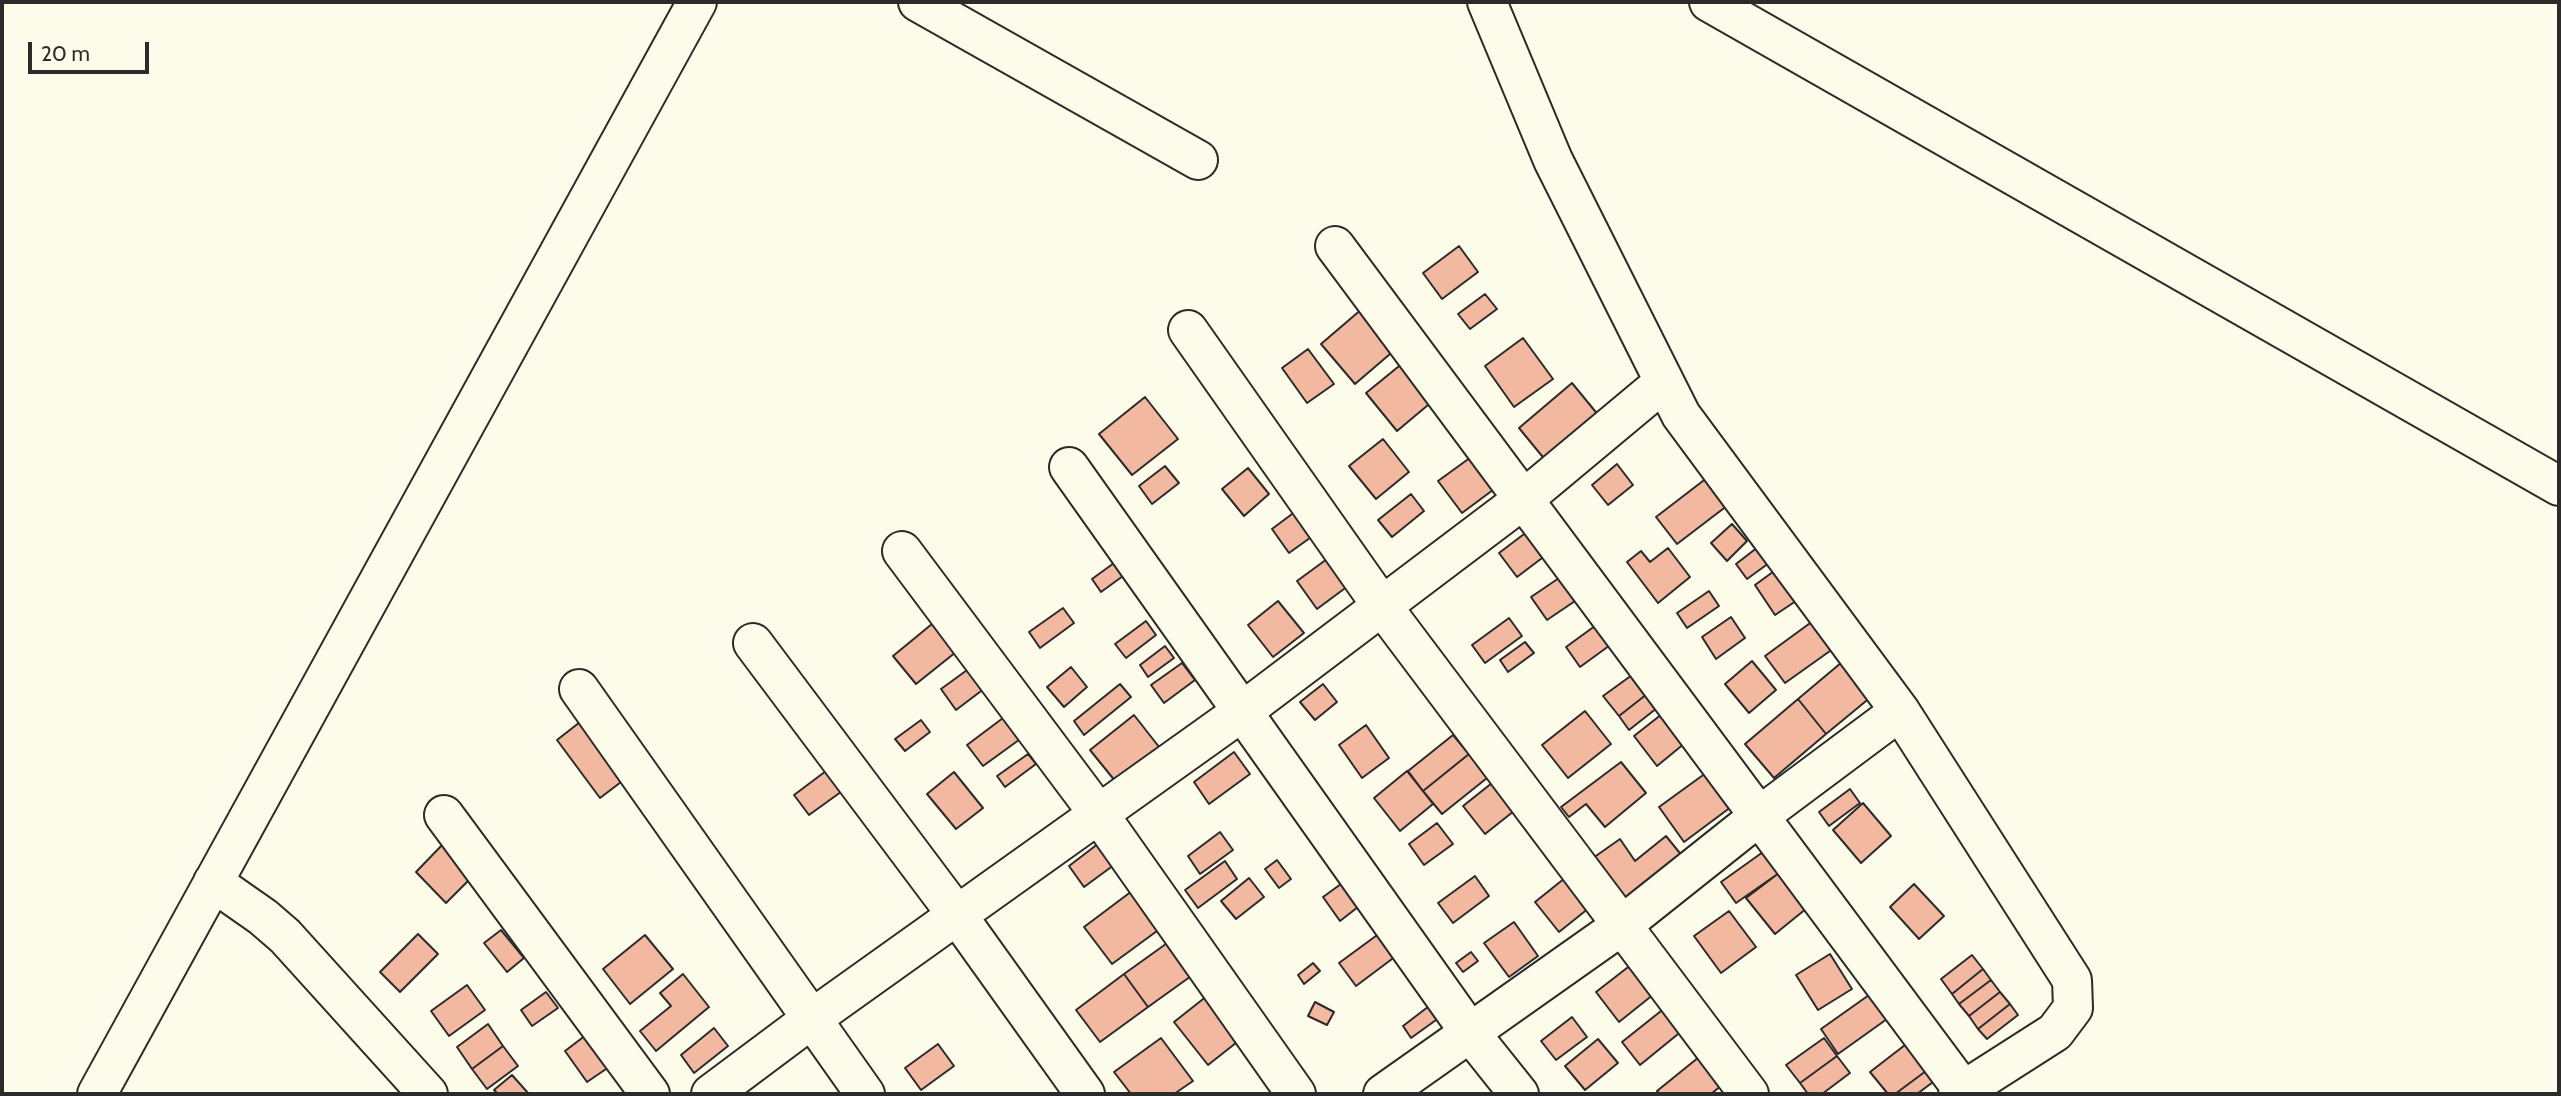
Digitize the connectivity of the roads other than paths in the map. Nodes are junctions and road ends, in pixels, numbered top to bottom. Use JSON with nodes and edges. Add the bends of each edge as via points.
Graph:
{"nodes":[{"id":1,"x":696,"y":2,"type":"edge"},
{"id":2,"x":918,"y":2,"type":"edge"},
{"id":3,"x":1487,"y":2,"type":"edge"},
{"id":4,"x":1709,"y":2,"type":"edge"},
{"id":5,"x":1198,"y":160,"type":"dead end"},
{"id":6,"x":1335,"y":246,"type":"dead end"},
{"id":7,"x":1188,"y":330,"type":"dead end"},
{"id":8,"x":1664,"y":382,"type":"junction"},
{"id":9,"x":1069,"y":467,"type":"dead end"},
{"id":10,"x":2559,"y":486,"type":"edge"},
{"id":11,"x":1525,"y":498,"type":"junction"},
{"id":12,"x":902,"y":551,"type":"dead end"},
{"id":13,"x":1382,"y":606,"type":"junction"},
{"id":14,"x":753,"y":643,"type":"dead end"},
{"id":15,"x":579,"y":689,"type":"dead end"},
{"id":16,"x":1243,"y":711,"type":"junction"},
{"id":17,"x":1900,"y":711,"type":"junction"},
{"id":18,"x":1098,"y":813,"type":"junction"},
{"id":19,"x":444,"y":815,"type":"dead end"},
{"id":20,"x":1758,"y":817,"type":"junction"},
{"id":21,"x":213,"y":882,"type":"junction"},
{"id":22,"x":957,"y":915,"type":"junction"},
{"id":23,"x":1621,"y":926,"type":"junction"},
{"id":24,"x":810,"y":1020,"type":"junction"},
{"id":25,"x":1471,"y":1034,"type":"junction"},
{"id":26,"x":1960,"y":1092,"type":"edge"},
{"id":27,"x":97,"y":1094,"type":"edge"},
{"id":28,"x":428,"y":1094,"type":"edge"},
{"id":29,"x":650,"y":1094,"type":"edge"},
{"id":30,"x":710,"y":1094,"type":"edge"},
{"id":31,"x":864,"y":1094,"type":"edge"},
{"id":32,"x":1085,"y":1094,"type":"edge"},
{"id":33,"x":1296,"y":1094,"type":"edge"},
{"id":34,"x":1383,"y":1094,"type":"edge"},
{"id":35,"x":1519,"y":1094,"type":"edge"},
{"id":36,"x":1749,"y":1094,"type":"edge"}],
"edges":[{"from":1,"to":21,"type":"street"},
{"from":2,"to":5,"type":"street"},
{"from":3,"to":8,"type":"street","via":[[1553,160]]},
{"from":4,"to":10,"type":"street"},
{"from":6,"to":11,"type":"street"},
{"from":7,"to":13,"type":"street"},
{"from":8,"to":11,"type":"street"},
{"from":8,"to":17,"type":"street","via":[[1681,415]]},
{"from":9,"to":16,"type":"street"},
{"from":11,"to":13,"type":"street"},
{"from":11,"to":20,"type":"street"},
{"from":12,"to":18,"type":"street"},
{"from":13,"to":16,"type":"street"},
{"from":13,"to":23,"type":"street"},
{"from":14,"to":22,"type":"street"},
{"from":15,"to":24,"type":"street"},
{"from":16,"to":18,"type":"street"},
{"from":16,"to":25,"type":"street"},
{"from":17,"to":20,"type":"street"},
{"from":17,"to":26,"type":"street","via":[[2073,980],[2073,1009],[2055,1032]]},
{"from":18,"to":22,"type":"street"},
{"from":18,"to":33,"type":"street"},
{"from":19,"to":29,"type":"street"},
{"from":20,"to":23,"type":"street"},
{"from":20,"to":26,"type":"street"},
{"from":21,"to":27,"type":"street"},
{"from":21,"to":28,"type":"street","via":[[285,936]]},
{"from":22,"to":24,"type":"street"},
{"from":22,"to":32,"type":"street"},
{"from":23,"to":25,"type":"street"},
{"from":23,"to":36,"type":"street"},
{"from":24,"to":30,"type":"street"},
{"from":24,"to":31,"type":"street"},
{"from":25,"to":34,"type":"street"},
{"from":25,"to":35,"type":"street"}]}
